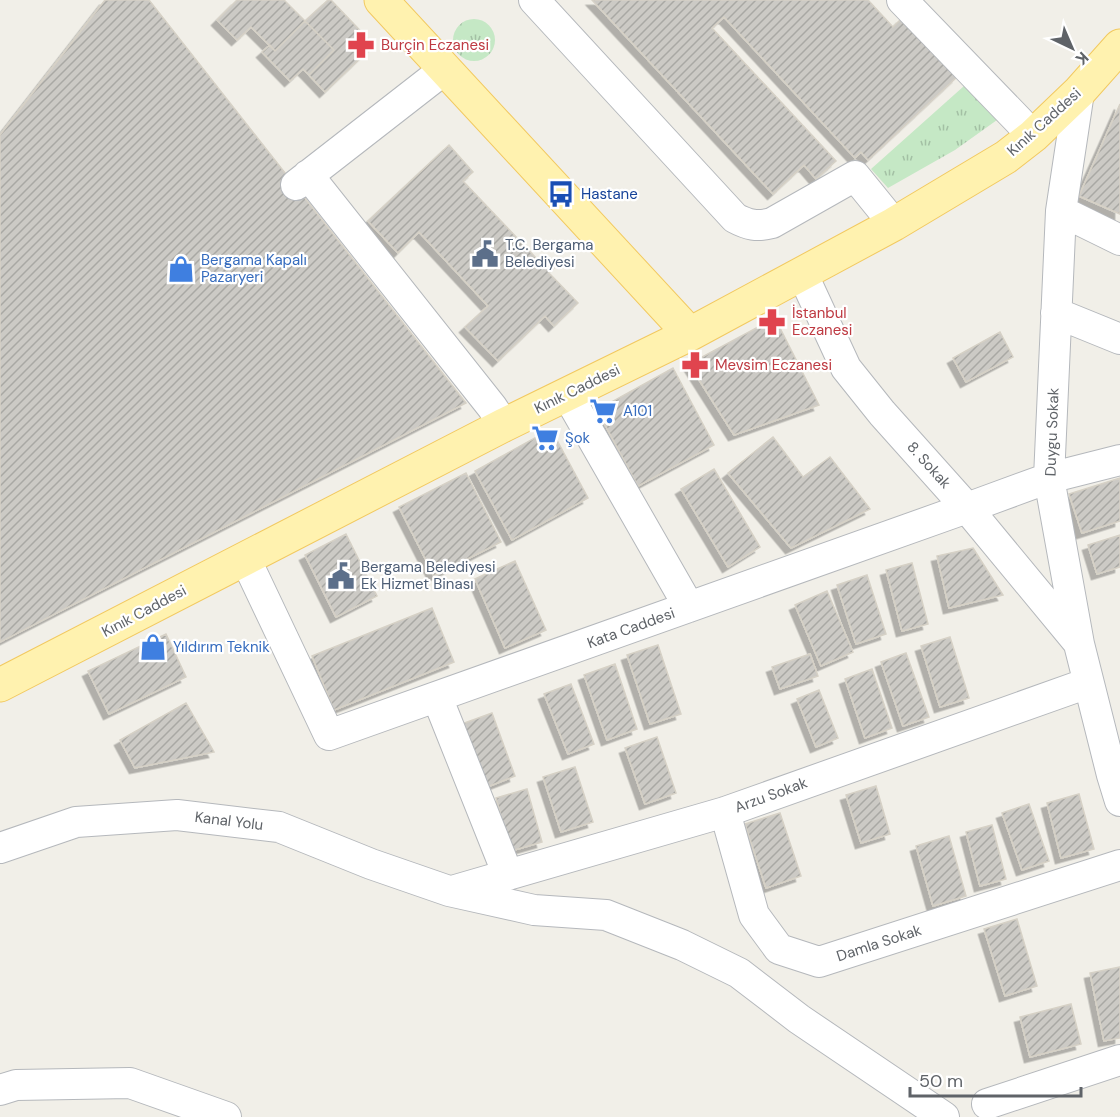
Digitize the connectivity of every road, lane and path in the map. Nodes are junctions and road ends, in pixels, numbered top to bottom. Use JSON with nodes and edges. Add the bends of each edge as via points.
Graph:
{"nodes":[{"id":1,"x":381,"y":0,"type":"edge"},
{"id":2,"x":534,"y":0,"type":"edge"},
{"id":3,"x":902,"y":0,"type":"edge"},
{"id":4,"x":1119,"y":51,"type":"edge"},
{"id":5,"x":445,"y":69,"type":"junction"},
{"id":6,"x":1079,"y":92,"type":"junction"},
{"id":7,"x":1033,"y":136,"type":"junction"},
{"id":8,"x":1061,"y":211,"type":"junction"},
{"id":9,"x":894,"y":224,"type":"junction"},
{"id":10,"x":1120,"y":240,"type":"edge"},
{"id":11,"x":802,"y":273,"type":"junction"},
{"id":12,"x":1056,"y":313,"type":"junction"},
{"id":13,"x":690,"y":334,"type":"junction"},
{"id":14,"x":1120,"y":339,"type":"edge"},
{"id":15,"x":567,"y":394,"type":"junction"},
{"id":16,"x":504,"y":425,"type":"junction"},
{"id":17,"x":1120,"y":460,"type":"edge"},
{"id":18,"x":1049,"y":478,"type":"junction"},
{"id":19,"x":967,"y":508,"type":"junction"},
{"id":20,"x":244,"y":558,"type":"junction"},
{"id":21,"x":689,"y":607,"type":"junction"},
{"id":22,"x":1079,"y":644,"type":"junction"},
{"id":23,"x":1088,"y":683,"type":"junction"},
{"id":24,"x":0,"y":685,"type":"edge"},
{"id":25,"x":437,"y":697,"type":"junction"},
{"id":26,"x":1117,"y":783,"type":"edge"},
{"id":27,"x":725,"y":812,"type":"junction"},
{"id":28,"x":0,"y":848,"type":"edge"},
{"id":29,"x":1120,"y":865,"type":"edge"},
{"id":30,"x":508,"y":875,"type":"junction"},
{"id":31,"x":450,"y":891,"type":"junction"},
{"id":32,"x":1120,"y":1060,"type":"edge"},
{"id":33,"x":0,"y":1090,"type":"edge"},
{"id":34,"x":987,"y":1104,"type":"dead end"},
{"id":35,"x":226,"y":1117,"type":"edge"},
{"id":36,"x":944,"y":1117,"type":"edge"}],
"edges":[{"from":1,"to":5,"type":"main road"},
{"from":2,"to":9,"type":"street","via":[[735,218],[753,226],[772,223],[855,176]]},
{"from":3,"to":7,"type":"street"},
{"from":4,"to":6,"type":"main road","name":"Kınık Caddesi"},
{"from":5,"to":13,"type":"main road"},
{"from":5,"to":16,"type":"street","via":[[302,180]]},
{"from":6,"to":7,"type":"main road","name":"Kınık Caddesi"},
{"from":6,"to":8,"type":"street","name":"Duygu Sokak"},
{"from":7,"to":9,"type":"main road","name":"Kınık Caddesi","via":[[1006,157]]},
{"from":8,"to":10,"type":"street"},
{"from":8,"to":12,"type":"street","name":"Duygu Sokak"},
{"from":9,"to":11,"type":"main road","name":"Kınık Caddesi"},
{"from":11,"to":13,"type":"main road","name":"Kınık Caddesi"},
{"from":11,"to":19,"type":"street","name":"8. Sokak","via":[[846,368]]},
{"from":12,"to":14,"type":"street"},
{"from":12,"to":18,"type":"street","name":"Duygu Sokak"},
{"from":13,"to":15,"type":"main road","name":"Kınık Caddesi"},
{"from":15,"to":16,"type":"main road","name":"Kınık Caddesi"},
{"from":15,"to":21,"type":"street"},
{"from":16,"to":20,"type":"main road","name":"Kınık Caddesi"},
{"from":17,"to":18,"type":"street","name":"Kata Caddesi"},
{"from":18,"to":19,"type":"street","name":"Kata Caddesi"},
{"from":18,"to":22,"type":"street","name":"Duygu Sokak"},
{"from":19,"to":21,"type":"street","name":"Kata Caddesi"},
{"from":19,"to":22,"type":"street","name":"8. Sokak"},
{"from":20,"to":24,"type":"main road","name":"Kınık Caddesi"},
{"from":20,"to":25,"type":"street","name":"Kata Caddesi","via":[[329,735]]},
{"from":21,"to":25,"type":"street","name":"Kata Caddesi"},
{"from":22,"to":23,"type":"street","name":"Duygu Sokak"},
{"from":23,"to":26,"type":"street","name":"Duygu Sokak"},
{"from":23,"to":27,"type":"street","name":"Arzu Sokak"},
{"from":25,"to":30,"type":"street"},
{"from":27,"to":29,"type":"street","name":"Damla Sokak","via":[[754,915],[778,949],[819,962]]},
{"from":27,"to":30,"type":"street","name":"Arzu Sokak"},
{"from":28,"to":31,"type":"street","name":"Kanal Yolu","via":[[76,822],[177,815],[279,826]]},
{"from":30,"to":31,"type":"street","name":"Arzu Sokak"},
{"from":31,"to":36,"type":"street","name":"Kanal Yolu","via":[[534,910],[606,915],[682,945],[739,973],[799,1019]]},
{"from":32,"to":34,"type":"street"},
{"from":33,"to":35,"type":"street","via":[[16,1085],[130,1083]]}]}
